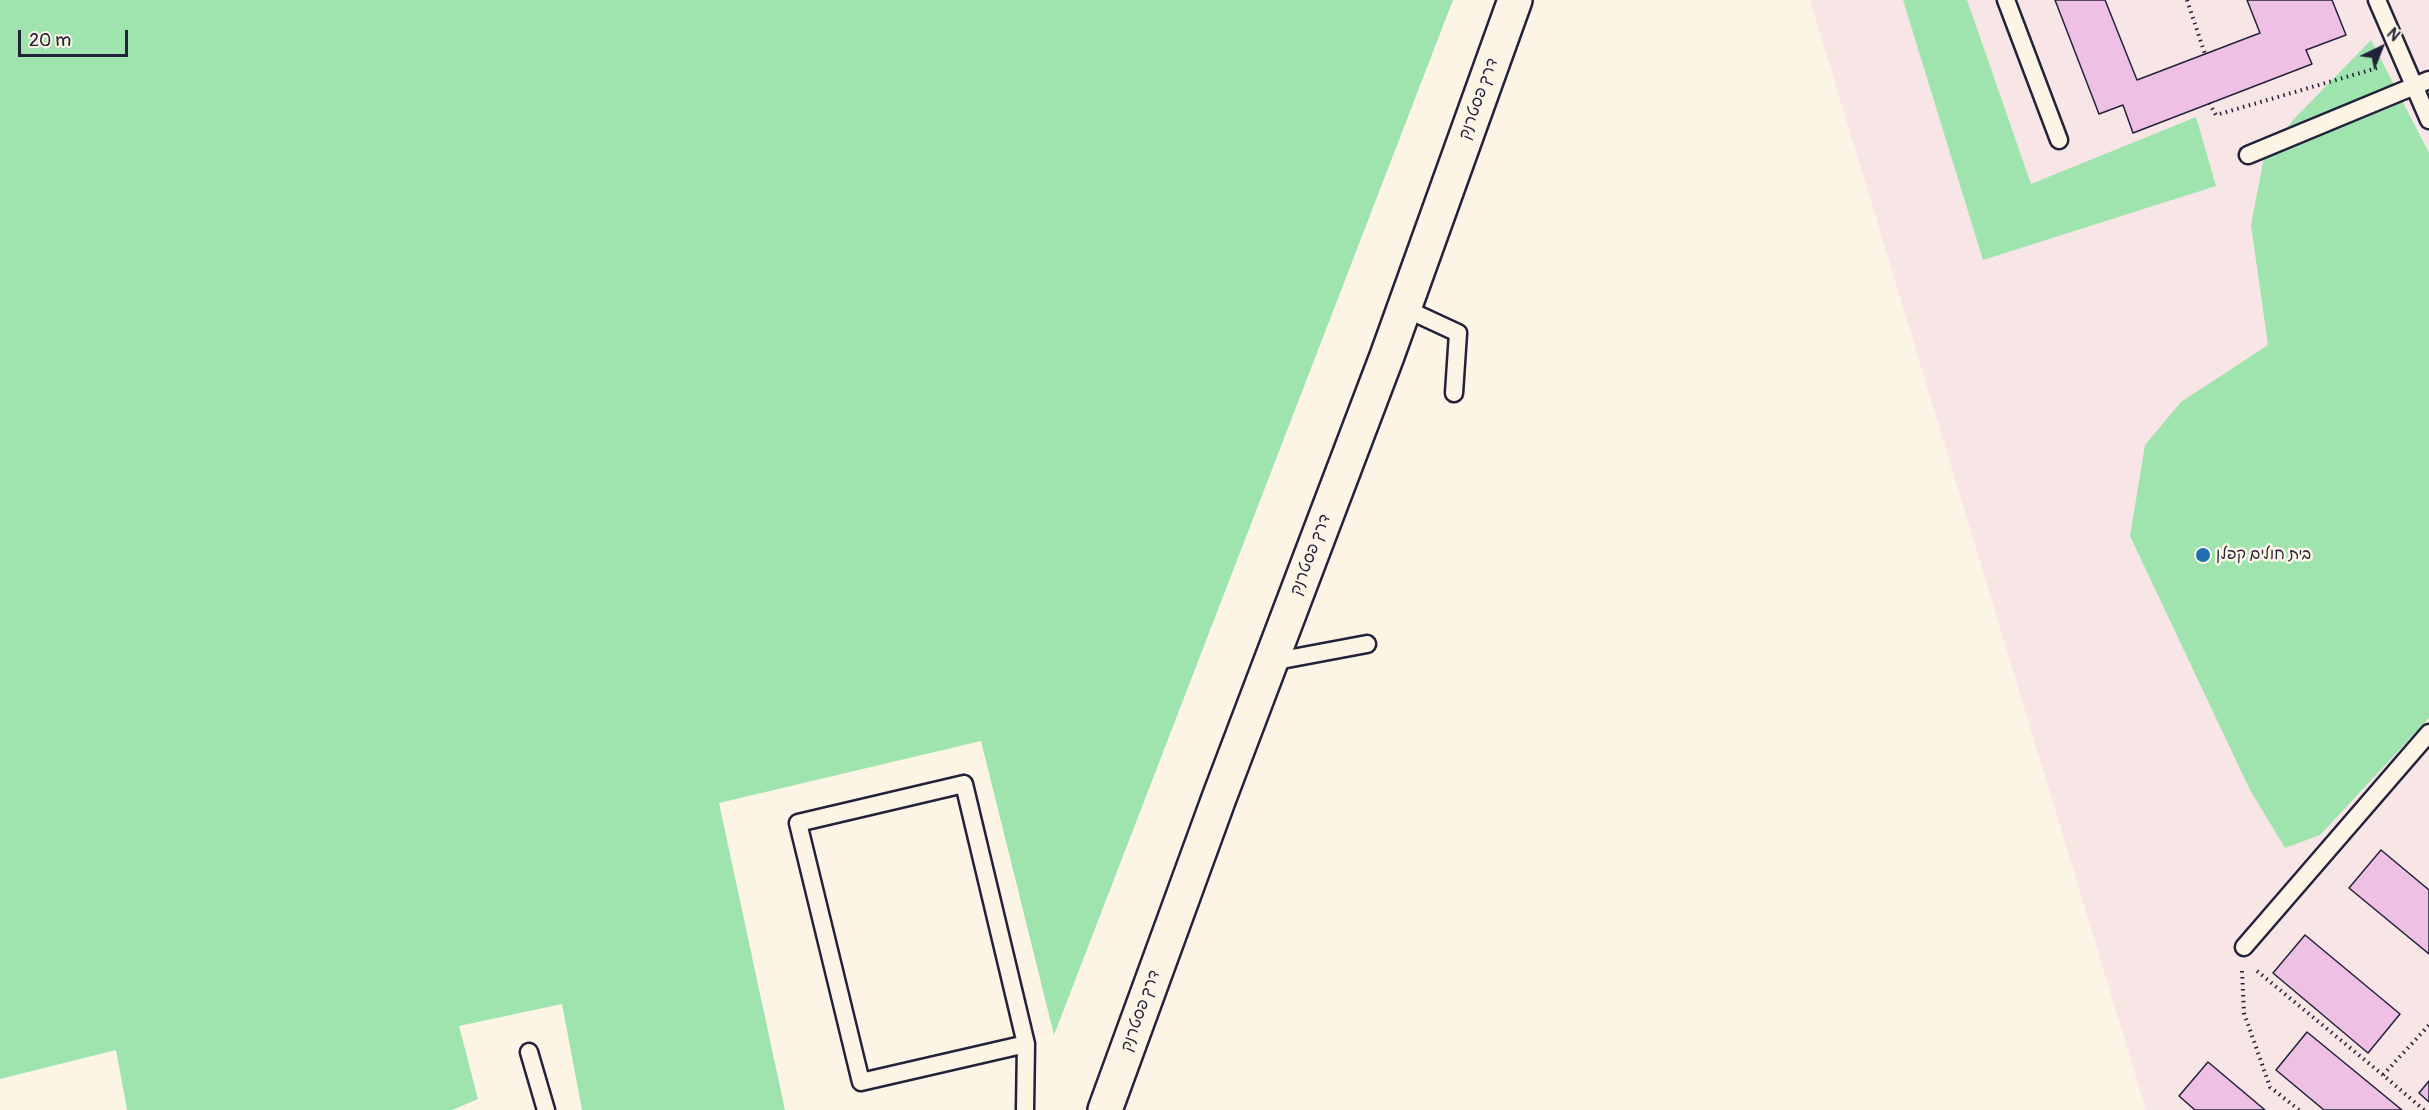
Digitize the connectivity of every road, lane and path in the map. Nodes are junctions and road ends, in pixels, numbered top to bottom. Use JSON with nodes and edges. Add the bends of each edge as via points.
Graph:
{"nodes":[{"id":1,"x":1515,"y":0,"type":"edge"},
{"id":2,"x":2006,"y":0,"type":"edge"},
{"id":3,"x":2187,"y":0,"type":"edge"},
{"id":4,"x":2377,"y":0,"type":"edge"},
{"id":5,"x":2205,"y":54,"type":"dead end"},
{"id":6,"x":2381,"y":67,"type":"dead end"},
{"id":7,"x":2422,"y":83,"type":"edge"},
{"id":8,"x":2209,"y":103,"type":"dead end"},
{"id":9,"x":2429,"y":120,"type":"edge"},
{"id":10,"x":2058,"y":140,"type":"dead end"},
{"id":11,"x":2247,"y":155,"type":"dead end"},
{"id":12,"x":1404,"y":308,"type":"junction"},
{"id":13,"x":1454,"y":393,"type":"dead end"},
{"id":14,"x":1367,"y":644,"type":"dead end"},
{"id":15,"x":1271,"y":662,"type":"junction"},
{"id":16,"x":2429,"y":733,"type":"edge"},
{"id":17,"x":2243,"y":952,"type":"junction"},
{"id":18,"x":2429,"y":1025,"type":"edge"},
{"id":19,"x":1026,"y":1044,"type":"junction"},
{"id":20,"x":529,"y":1052,"type":"dead end"},
{"id":21,"x":2383,"y":1075,"type":"junction"},
{"id":22,"x":546,"y":1110,"type":"edge"},
{"id":23,"x":1025,"y":1110,"type":"edge"},
{"id":24,"x":1105,"y":1110,"type":"edge"},
{"id":25,"x":2298,"y":1110,"type":"edge"},
{"id":26,"x":2424,"y":1110,"type":"edge"}],
"edges":[{"from":1,"to":12,"type":"street","name":"דרך פסטרנק"},
{"from":2,"to":10,"type":"lane"},
{"from":3,"to":5,"type":"path"},
{"from":4,"to":7,"type":"lane"},
{"from":6,"to":8,"type":"path","via":[[2216,115]]},
{"from":7,"to":9,"type":"lane"},
{"from":7,"to":11,"type":"lane"},
{"from":12,"to":13,"type":"lane","via":[[1458,333]]},
{"from":12,"to":15,"type":"street","name":"דרך פסטרנק"},
{"from":14,"to":15,"type":"lane"},
{"from":15,"to":24,"type":"street","name":"דרך פסטרנק"},
{"from":16,"to":17,"type":"lane"},
{"from":17,"to":21,"type":"path"},
{"from":17,"to":25,"type":"path","via":[[2244,1013],[2271,1087]]},
{"from":18,"to":21,"type":"path"},
{"from":19,"to":19,"type":"lane","via":[[964,784],[798,823],[861,1082]]},
{"from":19,"to":23,"type":"lane"},
{"from":20,"to":22,"type":"lane"},
{"from":21,"to":26,"type":"path"}]}
